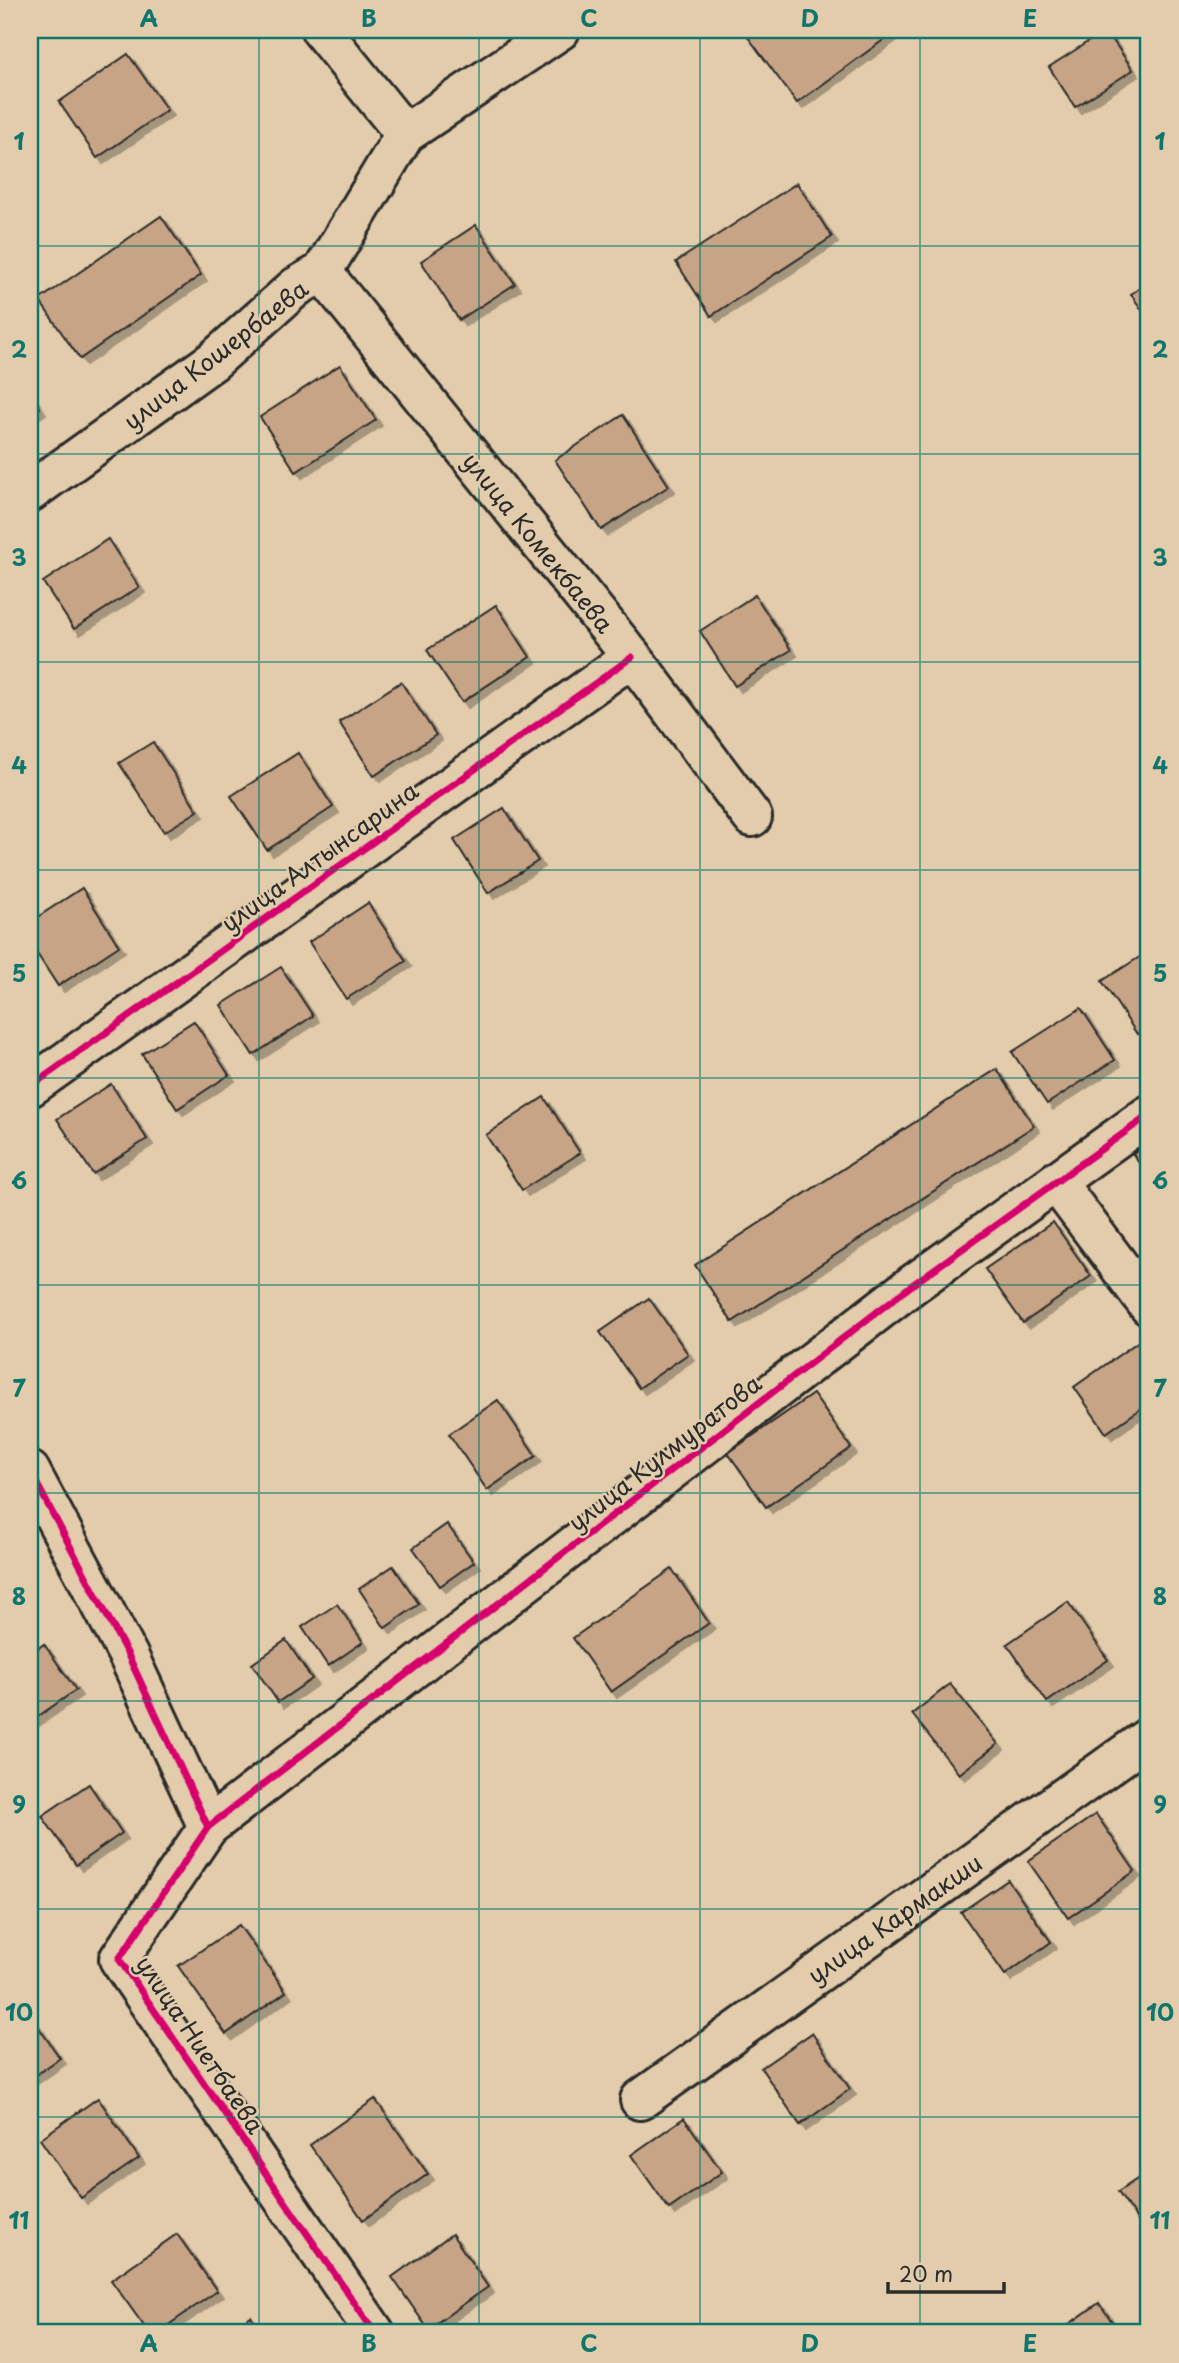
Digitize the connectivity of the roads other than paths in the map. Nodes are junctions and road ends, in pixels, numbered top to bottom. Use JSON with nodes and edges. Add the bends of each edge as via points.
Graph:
{"nodes":[{"id":1,"x":321,"y":30,"type":"edge"},
{"id":2,"x":561,"y":30,"type":"edge"},
{"id":3,"x":405,"y":134,"type":"junction"},
{"id":4,"x":322,"y":272,"type":"junction"},
{"id":5,"x":30,"y":492,"type":"edge"},
{"id":6,"x":632,"y":657,"type":"junction"},
{"id":7,"x":752,"y":817,"type":"dead end"},
{"id":8,"x":30,"y":1087,"type":"edge"},
{"id":9,"x":1149,"y":1115,"type":"edge"},
{"id":10,"x":1056,"y":1182,"type":"junction"},
{"id":11,"x":1149,"y":1306,"type":"edge"},
{"id":12,"x":30,"y":1471,"type":"edge"},
{"id":13,"x":1149,"y":1737,"type":"edge"},
{"id":14,"x":208,"y":1827,"type":"junction"},
{"id":15,"x":640,"y":2100,"type":"dead end"},
{"id":16,"x":375,"y":2333,"type":"edge"}],
"edges":[{"from":1,"to":3,"type":"street"},
{"from":2,"to":3,"type":"street","name":"улица Кошербаева"},
{"from":3,"to":4,"type":"street","name":"улица Кошербаева"},
{"from":4,"to":5,"type":"street","name":"улица Кошербаева","via":[[296,287],[213,362]]},
{"from":4,"to":6,"type":"street","name":"улица Комекбаева"},
{"from":6,"to":7,"type":"street","name":"улица Комекбаева"},
{"from":6,"to":8,"type":"street","name":"улица Алтынсарина"},
{"from":9,"to":10,"type":"street","name":"улица Кулмуратова"},
{"from":10,"to":11,"type":"street"},
{"from":10,"to":14,"type":"street","name":"улица Кулмуратова","via":[[912,1285]]},
{"from":12,"to":14,"type":"street","via":[[128,1655]]},
{"from":13,"to":15,"type":"street","name":"улица Кармакши"},
{"from":14,"to":16,"type":"street","name":"улица Ниетбаева","via":[[119,1959]]}]}
